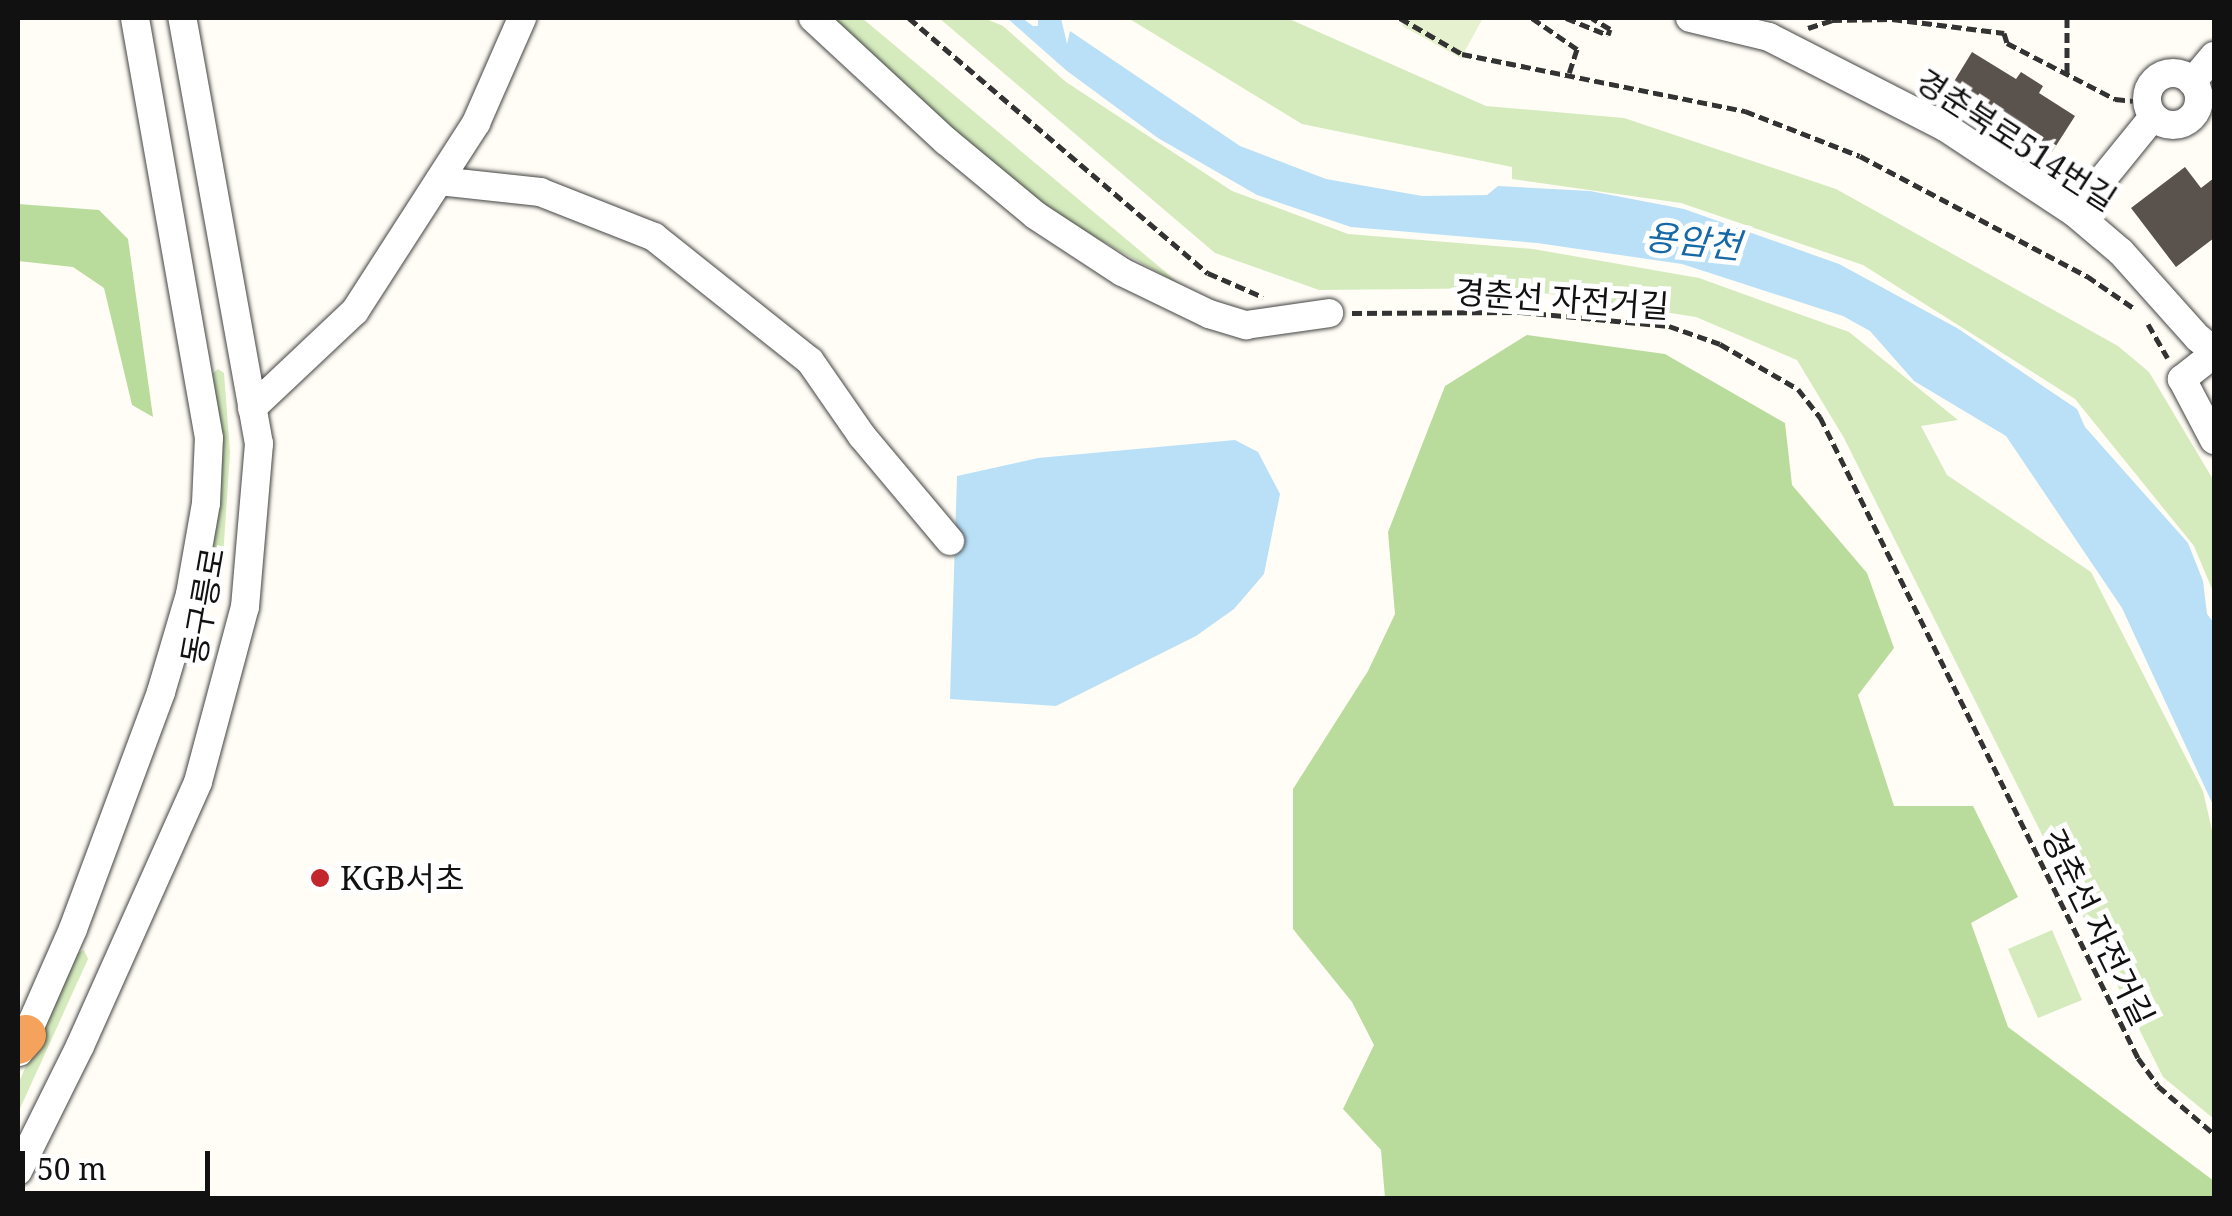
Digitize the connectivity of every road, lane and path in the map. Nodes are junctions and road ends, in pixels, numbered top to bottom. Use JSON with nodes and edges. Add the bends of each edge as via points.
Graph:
{"nodes":[{"id":1,"x":135,"y":18,"type":"edge"},
{"id":2,"x":182,"y":18,"type":"edge"},
{"id":3,"x":522,"y":18,"type":"edge"},
{"id":4,"x":814,"y":18,"type":"edge"},
{"id":5,"x":909,"y":18,"type":"edge"},
{"id":6,"x":1400,"y":18,"type":"edge"},
{"id":7,"x":1532,"y":18,"type":"edge"},
{"id":8,"x":1566,"y":18,"type":"edge"},
{"id":9,"x":1592,"y":18,"type":"edge"},
{"id":10,"x":1690,"y":18,"type":"edge"},
{"id":11,"x":2067,"y":18,"type":"edge"},
{"id":12,"x":1841,"y":19,"type":"edge"},
{"id":13,"x":1768,"y":37,"type":"junction"},
{"id":14,"x":2214,"y":56,"type":"edge"},
{"id":15,"x":1570,"y":73,"type":"junction"},
{"id":16,"x":2067,"y":74,"type":"junction"},
{"id":17,"x":2192,"y":82,"type":"junction"},
{"id":18,"x":2150,"y":110,"type":"junction"},
{"id":19,"x":2205,"y":114,"type":"edge"},
{"id":20,"x":439,"y":181,"type":"junction"},
{"id":21,"x":2074,"y":213,"type":"junction"},
{"id":22,"x":1266,"y":298,"type":"dead end"},
{"id":23,"x":1329,"y":313,"type":"joint"},
{"id":24,"x":2214,"y":352,"type":"edge"},
{"id":25,"x":2185,"y":386,"type":"junction"},
{"id":26,"x":252,"y":408,"type":"junction"},
{"id":27,"x":2214,"y":440,"type":"edge"},
{"id":28,"x":950,"y":541,"type":"dead end"},
{"id":29,"x":20,"y":1045,"type":"edge"},
{"id":30,"x":2214,"y":1134,"type":"edge"},
{"id":31,"x":18,"y":1171,"type":"edge"}],
"edges":[{"from":1,"to":29,"type":"street","name":"동구릉로","via":[[209,438],[206,503],[190,594],[161,692],[73,930]]},
{"from":2,"to":26,"type":"street","name":"동구릉로"},
{"from":3,"to":20,"type":"street","via":[[476,123]]},
{"from":4,"to":23,"type":"street","via":[[1035,215],[1122,272],[1246,325]]},
{"from":5,"to":22,"type":"path","via":[[1208,273]]},
{"from":6,"to":15,"type":"path","via":[[1462,54]]},
{"from":7,"to":15,"type":"path","via":[[1577,48]]},
{"from":8,"to":9,"type":"path","via":[[1608,35],[1610,29]]},
{"from":10,"to":13,"type":"street","name":"경춘북로514번길"},
{"from":11,"to":16,"type":"path"},
{"from":12,"to":13,"type":"path"},
{"from":12,"to":16,"type":"path","via":[[1949,23],[2004,33],[2007,43]]},
{"from":13,"to":21,"type":"street","name":"경춘북로514번길","via":[[1945,126]]},
{"from":14,"to":17,"type":"street"},
{"from":15,"to":25,"type":"path","via":[[1746,111],[1860,156],[2087,276],[2142,314]]},
{"from":16,"to":18,"type":"path"},
{"from":17,"to":18,"type":"street","via":[[2153,70]]},
{"from":17,"to":19,"type":"street"},
{"from":18,"to":19,"type":"street","via":[[2166,124]]},
{"from":18,"to":21,"type":"street"},
{"from":20,"to":26,"type":"street","via":[[354,312]]},
{"from":20,"to":28,"type":"street","via":[[540,192],[654,237],[810,362]]},
{"from":21,"to":24,"type":"street","name":"경춘북로514번길"},
{"from":23,"to":30,"type":"path","name":"경춘선 자전거길","via":[[1522,312],[1670,326],[1720,344],[1798,389],[1820,417],[2138,1058],[2158,1086]]},
{"from":24,"to":25,"type":"street","name":"경춘북로514번길","via":[[2182,380]]},
{"from":25,"to":27,"type":"street"},
{"from":26,"to":31,"type":"street","name":"동구릉로","via":[[258,444],[244,608],[198,782]]}]}
